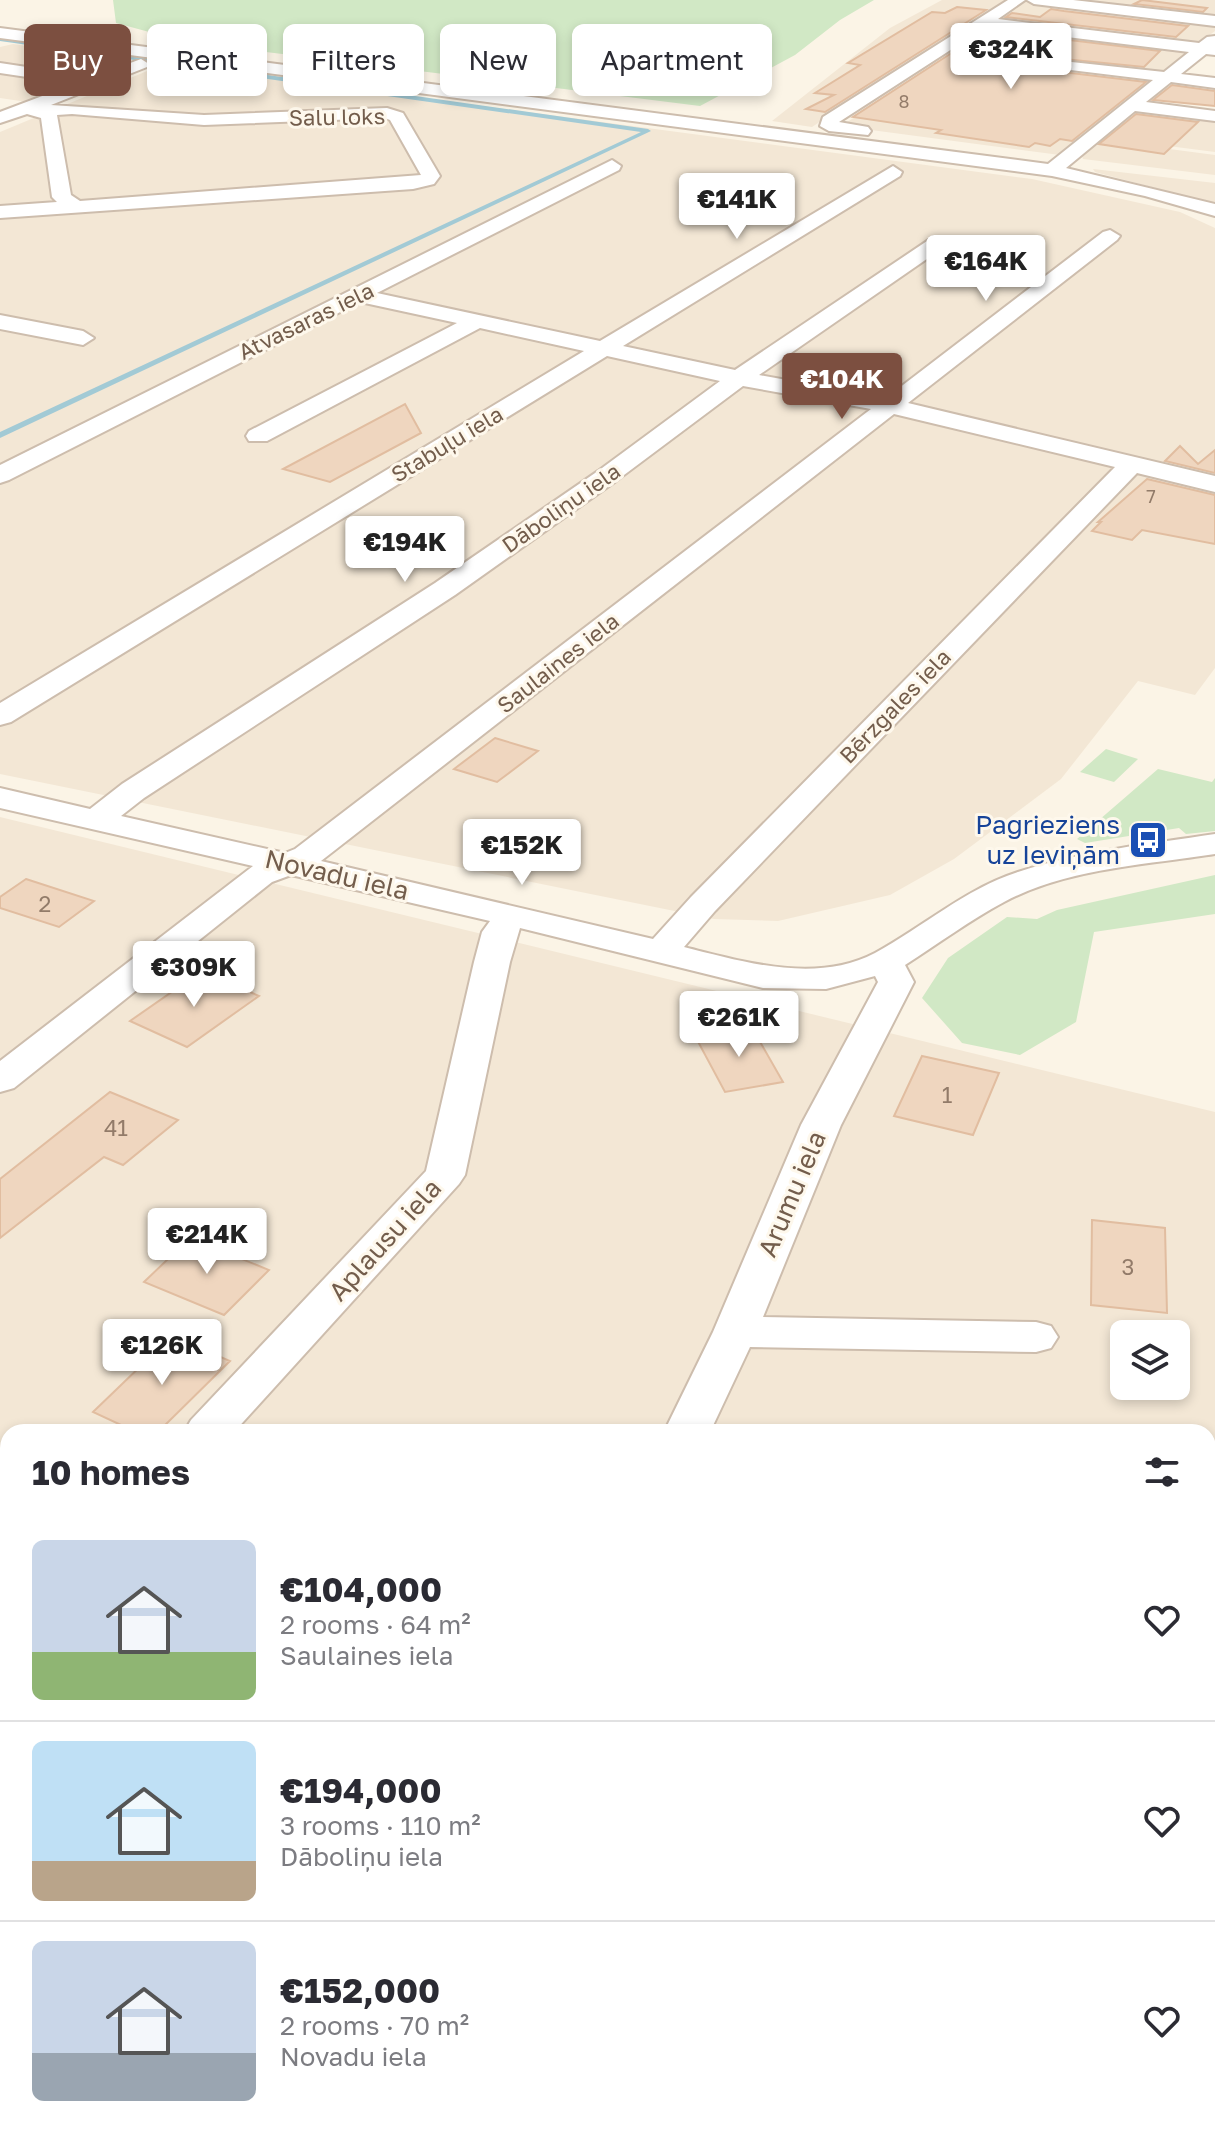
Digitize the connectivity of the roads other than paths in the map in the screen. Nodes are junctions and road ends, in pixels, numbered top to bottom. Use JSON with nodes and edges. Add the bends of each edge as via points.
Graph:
{"nodes":[{"id":1,"x":1018,"y":0,"type":"edge"},
{"id":2,"x":1034,"y":0,"type":"edge"},
{"id":3,"x":1215,"y":21,"type":"edge"},
{"id":4,"x":982,"y":22,"type":"junction"},
{"id":5,"x":0,"y":33,"type":"edge"},
{"id":6,"x":1211,"y":46,"type":"edge"},
{"id":7,"x":1021,"y":59,"type":"dead end"},
{"id":8,"x":141,"y":64,"type":"dead end"},
{"id":9,"x":0,"y":68,"type":"edge"},
{"id":10,"x":131,"y":68,"type":"edge"},
{"id":11,"x":24,"y":72,"type":"edge"},
{"id":12,"x":1168,"y":77,"type":"junction"},
{"id":13,"x":1215,"y":83,"type":"edge"},
{"id":14,"x":63,"y":96,"type":"edge"},
{"id":15,"x":1135,"y":106,"type":"junction"},
{"id":16,"x":35,"y":109,"type":"junction"},
{"id":17,"x":1215,"y":116,"type":"edge"},
{"id":18,"x":0,"y":118,"type":"edge"},
{"id":19,"x":612,"y":166,"type":"dead end"},
{"id":20,"x":1055,"y":166,"type":"junction"},
{"id":21,"x":893,"y":172,"type":"dead end"},
{"id":22,"x":75,"y":206,"type":"junction"},
{"id":23,"x":1215,"y":210,"type":"edge"},
{"id":24,"x":0,"y":212,"type":"edge"},
{"id":25,"x":1110,"y":236,"type":"dead end"},
{"id":26,"x":940,"y":241,"type":"dead end"},
{"id":27,"x":359,"y":295,"type":"junction"},
{"id":28,"x":477,"y":321,"type":"junction"},
{"id":29,"x":0,"y":322,"type":"edge"},
{"id":30,"x":83,"y":338,"type":"dead end"},
{"id":31,"x":604,"y":348,"type":"junction"},
{"id":32,"x":739,"y":378,"type":"junction"},
{"id":33,"x":891,"y":406,"type":"junction"},
{"id":34,"x":258,"y":436,"type":"dead end"},
{"id":35,"x":1131,"y":465,"type":"junction"},
{"id":36,"x":0,"y":475,"type":"edge"},
{"id":37,"x":1215,"y":484,"type":"edge"},
{"id":38,"x":0,"y":716,"type":"edge"},
{"id":39,"x":0,"y":798,"type":"edge"},
{"id":40,"x":96,"y":820,"type":"junction"},
{"id":41,"x":1215,"y":844,"type":"edge"},
{"id":42,"x":288,"y":864,"type":"junction"},
{"id":43,"x":511,"y":915,"type":"junction"},
{"id":44,"x":662,"y":951,"type":"junction"},
{"id":45,"x":885,"y":962,"type":"junction"},
{"id":46,"x":0,"y":1080,"type":"edge"},
{"id":47,"x":735,"y":1332,"type":"junction"},
{"id":48,"x":1036,"y":1337,"type":"dead end"},
{"id":49,"x":214,"y":1424,"type":"edge"},
{"id":50,"x":691,"y":1424,"type":"edge"}],
"edges":[{"from":1,"to":4,"type":"street"},
{"from":2,"to":3,"type":"street"},
{"from":4,"to":6,"type":"street"},
{"from":4,"to":20,"type":"street","via":[[829,121],[829,126],[1024,152]]},
{"from":5,"to":20,"type":"street"},
{"from":6,"to":12,"type":"street"},
{"from":7,"to":12,"type":"street"},
{"from":8,"to":10,"type":"street"},
{"from":9,"to":11,"type":"street"},
{"from":12,"to":13,"type":"street"},
{"from":12,"to":15,"type":"street"},
{"from":14,"to":16,"type":"street"},
{"from":15,"to":17,"type":"street"},
{"from":15,"to":20,"type":"street"},
{"from":16,"to":18,"type":"street"},
{"from":16,"to":22,"type":"street","via":[[49,115],[62,197]]},
{"from":16,"to":22,"type":"street","name":"Salu loks","via":[[204,120],[387,113],[397,117],[431,176],[413,183]]},
{"from":19,"to":27,"type":"street","name":"Atvasaras iela"},
{"from":20,"to":23,"type":"street"},
{"from":21,"to":31,"type":"street","name":"Stabuļu iela"},
{"from":22,"to":24,"type":"street","name":"Salu loks"},
{"from":25,"to":33,"type":"street","name":"Saulaines iela"},
{"from":26,"to":32,"type":"street","name":"Dāboliņu iela"},
{"from":27,"to":28,"type":"street"},
{"from":27,"to":36,"type":"street","name":"Atvasaras iela"},
{"from":28,"to":31,"type":"street"},
{"from":28,"to":34,"type":"street"},
{"from":29,"to":30,"type":"street"},
{"from":31,"to":32,"type":"street"},
{"from":31,"to":38,"type":"street","name":"Stabuļu iela"},
{"from":32,"to":33,"type":"street"},
{"from":32,"to":40,"type":"street","name":"Dāboliņu iela","via":[[445,589]]},
{"from":33,"to":35,"type":"street"},
{"from":33,"to":42,"type":"street","name":"Saulaines iela","via":[[314,851]]},
{"from":35,"to":37,"type":"street"},
{"from":35,"to":44,"type":"street","name":"Bērzgales iela"},
{"from":39,"to":40,"type":"street","name":"Novadu iela"},
{"from":40,"to":42,"type":"street","name":"Novadu iela"},
{"from":41,"to":45,"type":"street","name":"Novadu iela","via":[[1087,864],[1029,879],[993,894]]},
{"from":42,"to":43,"type":"street","name":"Novadu iela"},
{"from":42,"to":46,"type":"street","name":"Saulaines iela","via":[[260,875]]},
{"from":43,"to":44,"type":"street","name":"Novadu iela"},
{"from":43,"to":49,"type":"street","name":"Aplausu iela","via":[[492,962],[445,1175]]},
{"from":44,"to":45,"type":"street","name":"Novadu iela","via":[[763,977],[826,978]]},
{"from":45,"to":47,"type":"street","name":"Arumu iela","via":[[896,982],[821,1125]]},
{"from":47,"to":48,"type":"street"},
{"from":47,"to":50,"type":"street","name":"Arumu iela"}]}
